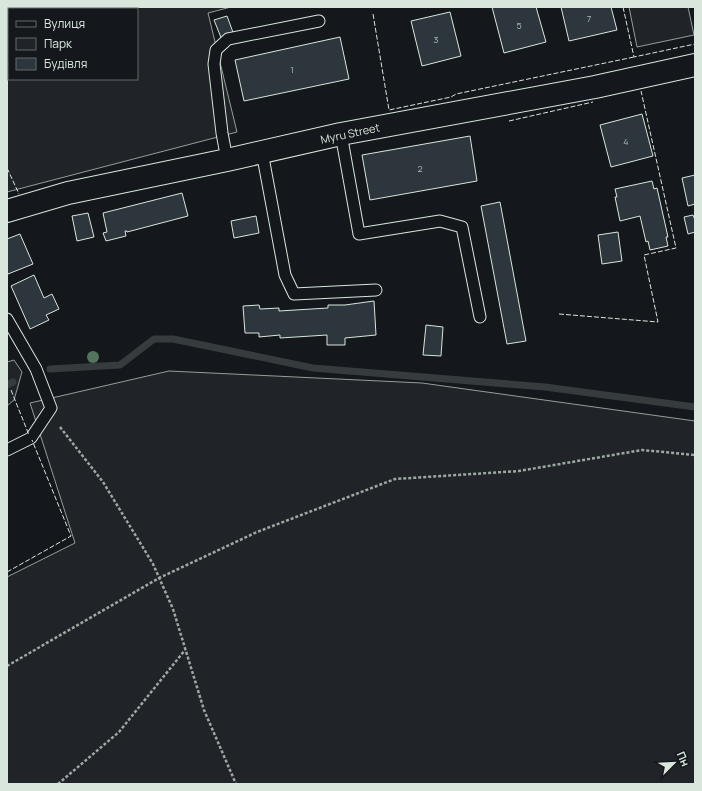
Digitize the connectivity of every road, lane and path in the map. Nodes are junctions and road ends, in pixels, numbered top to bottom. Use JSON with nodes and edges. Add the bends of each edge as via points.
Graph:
{"nodes":[{"id":1,"x":319,"y":22,"type":"dead end"},
{"id":2,"x":695,"y":65,"type":"edge"},
{"id":3,"x":341,"y":134,"type":"junction"},
{"id":4,"x":262,"y":152,"type":"junction"},
{"id":5,"x":227,"y":160,"type":"junction"},
{"id":6,"x":7,"y":211,"type":"edge"},
{"id":7,"x":376,"y":290,"type":"dead end"},
{"id":8,"x":480,"y":317,"type":"dead end"},
{"id":9,"x":7,"y":318,"type":"edge"},
{"id":10,"x":51,"y":408,"type":"junction"},
{"id":11,"x":7,"y":450,"type":"edge"},
{"id":12,"x":695,"y":455,"type":"edge"},
{"id":13,"x":159,"y":578,"type":"junction"},
{"id":14,"x":185,"y":649,"type":"junction"},
{"id":15,"x":7,"y":666,"type":"edge"},
{"id":16,"x":58,"y":784,"type":"edge"},
{"id":17,"x":236,"y":784,"type":"edge"}],
"edges":[{"from":1,"to":5,"type":"lane","via":[[228,39],[216,50],[214,64]]},
{"from":2,"to":3,"type":"street","name":"Myru Street","via":[[595,87]]},
{"from":3,"to":4,"type":"street","name":"Myru Street"},
{"from":3,"to":8,"type":"lane","via":[[359,234],[440,222],[462,226]]},
{"from":4,"to":5,"type":"street","name":"Myru Street"},
{"from":4,"to":7,"type":"lane","via":[[285,275],[294,294]]},
{"from":5,"to":6,"type":"street","name":"Myru Street","via":[[68,193]]},
{"from":9,"to":10,"type":"lane","via":[[36,369]]},
{"from":10,"to":11,"type":"lane","via":[[31,438]]},
{"from":10,"to":13,"type":"path","via":[[60,427],[103,482]]},
{"from":12,"to":13,"type":"path","via":[[642,450],[519,470],[395,479],[257,532]]},
{"from":13,"to":14,"type":"path","via":[[173,609]]},
{"from":13,"to":15,"type":"path"},
{"from":14,"to":16,"type":"path","via":[[119,732]]},
{"from":14,"to":17,"type":"path","via":[[204,710]]}]}
